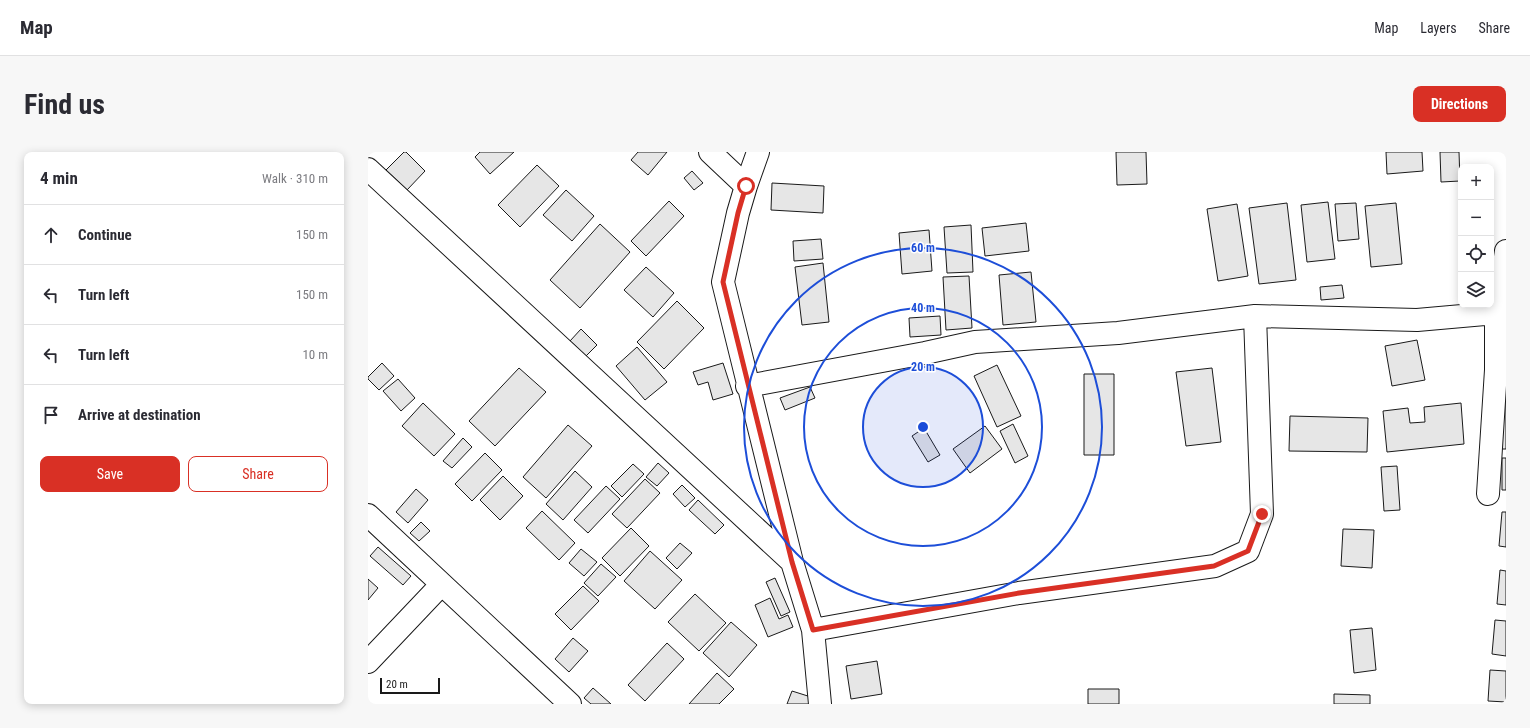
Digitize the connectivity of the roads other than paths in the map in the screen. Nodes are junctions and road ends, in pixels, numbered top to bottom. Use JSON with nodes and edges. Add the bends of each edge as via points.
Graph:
{"nodes":[{"id":1,"x":710,"y":152,"type":"edge"},
{"id":2,"x":758,"y":152,"type":"edge"},
{"id":3,"x":368,"y":169,"type":"edge"},
{"id":4,"x":746,"y":186,"type":"junction"},
{"id":5,"x":1506,"y":251,"type":"edge"},
{"id":6,"x":1496,"y":313,"type":"junction"},
{"id":7,"x":1255,"y":316,"type":"junction"},
{"id":8,"x":748,"y":386,"type":"junction"},
{"id":9,"x":1488,"y":494,"type":"dead end"},
{"id":10,"x":368,"y":515,"type":"edge"},
{"id":11,"x":792,"y":562,"type":"junction"},
{"id":12,"x":441,"y":585,"type":"junction"},
{"id":13,"x":813,"y":630,"type":"junction"},
{"id":14,"x":368,"y":662,"type":"edge"},
{"id":15,"x":570,"y":704,"type":"edge"},
{"id":16,"x":820,"y":704,"type":"edge"}],
"edges":[{"from":1,"to":4,"type":"street"},
{"from":2,"to":4,"type":"street"},
{"from":3,"to":11,"type":"street"},
{"from":4,"to":8,"type":"street","via":[[723,282]]},
{"from":5,"to":6,"type":"street"},
{"from":6,"to":7,"type":"street","via":[[1417,320]]},
{"from":6,"to":9,"type":"street","via":[[1496,370]]},
{"from":7,"to":8,"type":"street","via":[[1118,333],[975,342]]},
{"from":7,"to":13,"type":"street","via":[[1262,514],[1248,551],[1214,566],[1019,593]]},
{"from":8,"to":11,"type":"street"},
{"from":10,"to":12,"type":"street"},
{"from":11,"to":13,"type":"street"},
{"from":12,"to":14,"type":"street"},
{"from":12,"to":15,"type":"street"},
{"from":13,"to":16,"type":"street"}]}
